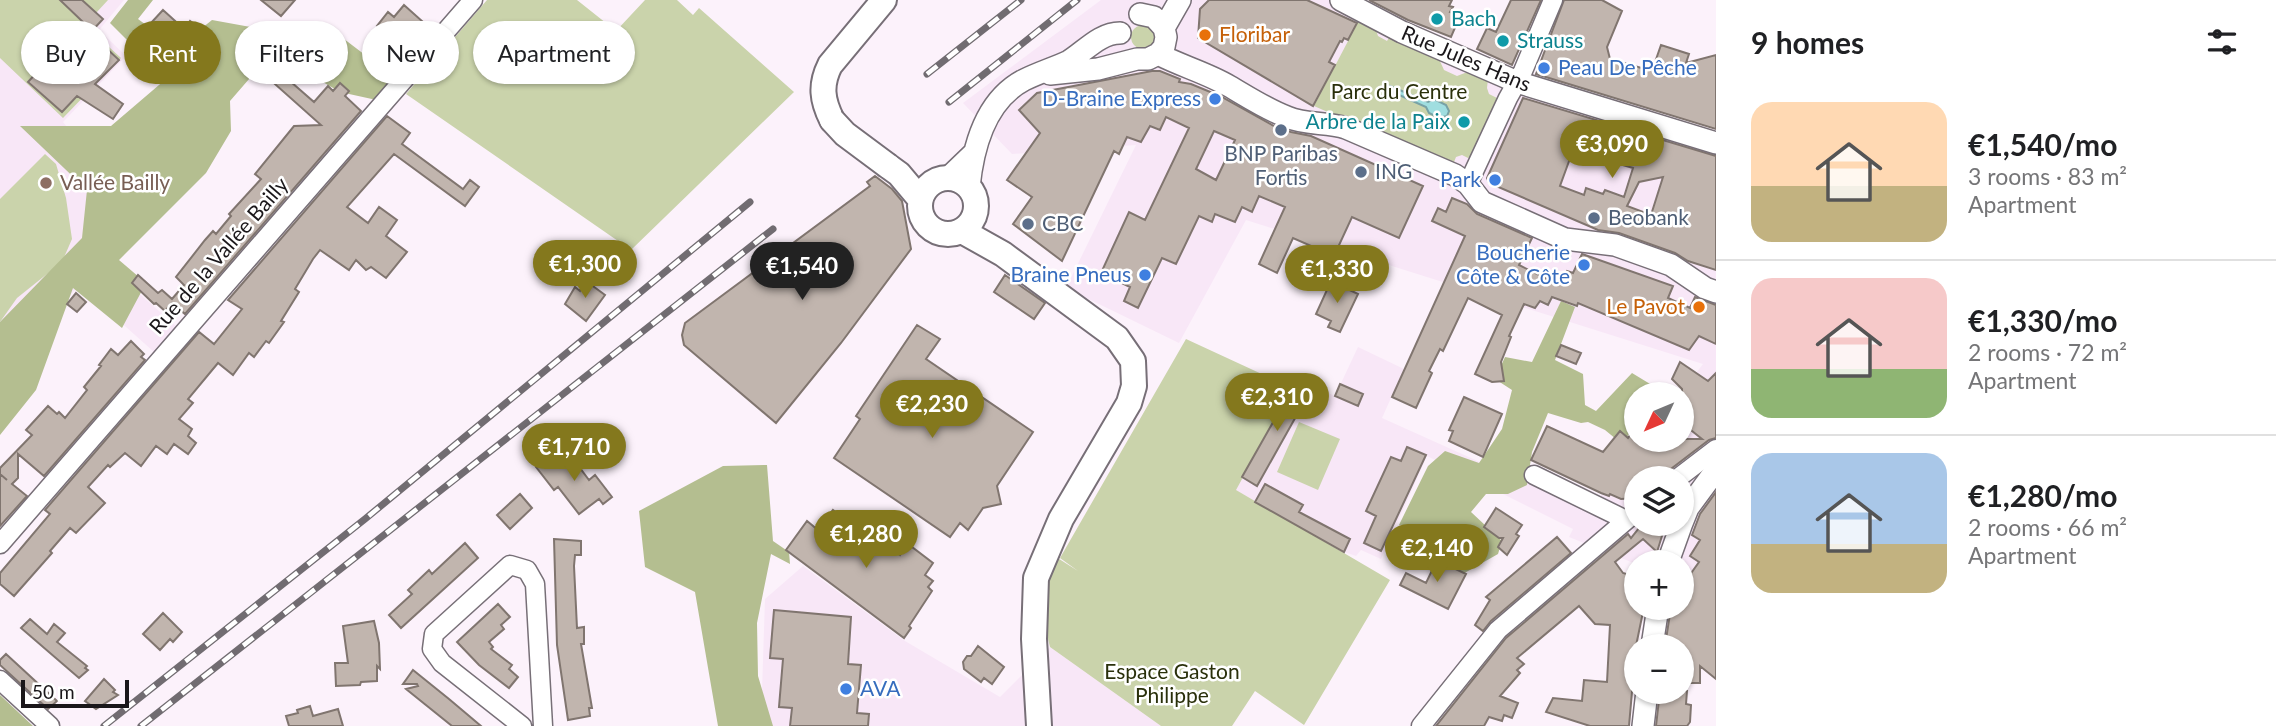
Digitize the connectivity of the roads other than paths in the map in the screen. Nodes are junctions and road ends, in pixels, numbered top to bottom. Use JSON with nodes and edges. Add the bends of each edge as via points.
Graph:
{"nodes":[{"id":1,"x":473,"y":0,"type":"edge"},
{"id":2,"x":884,"y":0,"type":"edge"},
{"id":3,"x":896,"y":0,"type":"edge"},
{"id":4,"x":1180,"y":0,"type":"edge"},
{"id":5,"x":1341,"y":0,"type":"edge"},
{"id":6,"x":1553,"y":0,"type":"edge"},
{"id":7,"x":1147,"y":7,"type":"edge"},
{"id":8,"x":1164,"y":28,"type":"junction"},
{"id":9,"x":1120,"y":33,"type":"junction"},
{"id":10,"x":1158,"y":54,"type":"junction"},
{"id":11,"x":1137,"y":60,"type":"junction"},
{"id":12,"x":1038,"y":75,"type":"junction"},
{"id":13,"x":1517,"y":82,"type":"junction"},
{"id":14,"x":839,"y":115,"type":"junction"},
{"id":15,"x":1716,"y":143,"type":"edge"},
{"id":16,"x":1468,"y":184,"type":"junction"},
{"id":17,"x":943,"y":186,"type":"junction"},
{"id":18,"x":968,"y":225,"type":"junction"},
{"id":19,"x":1716,"y":292,"type":"edge"},
{"id":20,"x":1716,"y":449,"type":"edge"},
{"id":21,"x":1694,"y":466,"type":"edge"},
{"id":22,"x":1716,"y":470,"type":"edge"},
{"id":23,"x":1534,"y":475,"type":"dead end"},
{"id":24,"x":1694,"y":500,"type":"edge"},
{"id":25,"x":1624,"y":513,"type":"edge"},
{"id":26,"x":1624,"y":522,"type":"edge"},
{"id":27,"x":0,"y":544,"type":"edge"},
{"id":28,"x":0,"y":680,"type":"edge"},
{"id":29,"x":1646,"y":704,"type":"edge"},
{"id":30,"x":50,"y":726,"type":"edge"},
{"id":31,"x":522,"y":726,"type":"edge"},
{"id":32,"x":543,"y":726,"type":"edge"},
{"id":33,"x":1039,"y":726,"type":"edge"},
{"id":34,"x":1421,"y":726,"type":"edge"},
{"id":35,"x":1643,"y":726,"type":"edge"}],
"edges":[{"from":1,"to":27,"type":"street","name":"Rue de la Vallée Bailly"},
{"from":2,"to":14,"type":"main road","via":[[826,74],[824,103]]},
{"from":3,"to":14,"type":"main road","via":[[840,73]]},
{"from":4,"to":8,"type":"street"},
{"from":5,"to":13,"type":"street","name":"Rue Jules Hans"},
{"from":6,"to":13,"type":"street"},
{"from":7,"to":8,"type":"street"},
{"from":7,"to":9,"type":"street","via":[[1130,17]]},
{"from":8,"to":10,"type":"street","via":[[1164,47]]},
{"from":9,"to":11,"type":"street","via":[[1123,49]]},
{"from":9,"to":12,"type":"street","via":[[1103,37]]},
{"from":10,"to":11,"type":"street"},
{"from":10,"to":16,"type":"street","via":[[1287,118],[1346,128]]},
{"from":11,"to":12,"type":"street"},
{"from":12,"to":17,"type":"street","via":[[998,101],[974,153]]},
{"from":13,"to":15,"type":"street","name":"Rue Jules Hans"},
{"from":13,"to":16,"type":"street"},
{"from":14,"to":17,"type":"main road","via":[[858,125],[894,162]]},
{"from":16,"to":19,"type":"street","via":[[1482,202],[1565,239],[1615,245],[1671,265]]},
{"from":17,"to":18,"type":"main road","via":[[976,201]]},
{"from":17,"to":18,"type":"main road","via":[[920,214],[929,227],[948,234]]},
{"from":18,"to":33,"type":"main road","via":[[1117,338],[1133,360],[1129,403],[1061,519],[1035,578]]},
{"from":20,"to":21,"type":"street"},
{"from":22,"to":24,"type":"street"},
{"from":23,"to":25,"type":"street"},
{"from":26,"to":34,"type":"street","via":[[1498,630]]},
{"from":28,"to":30,"type":"street"},
{"from":29,"to":35,"type":"street"},
{"from":31,"to":32,"type":"street","via":[[442,663],[432,649],[434,634],[510,565],[527,570],[535,584]]}]}
